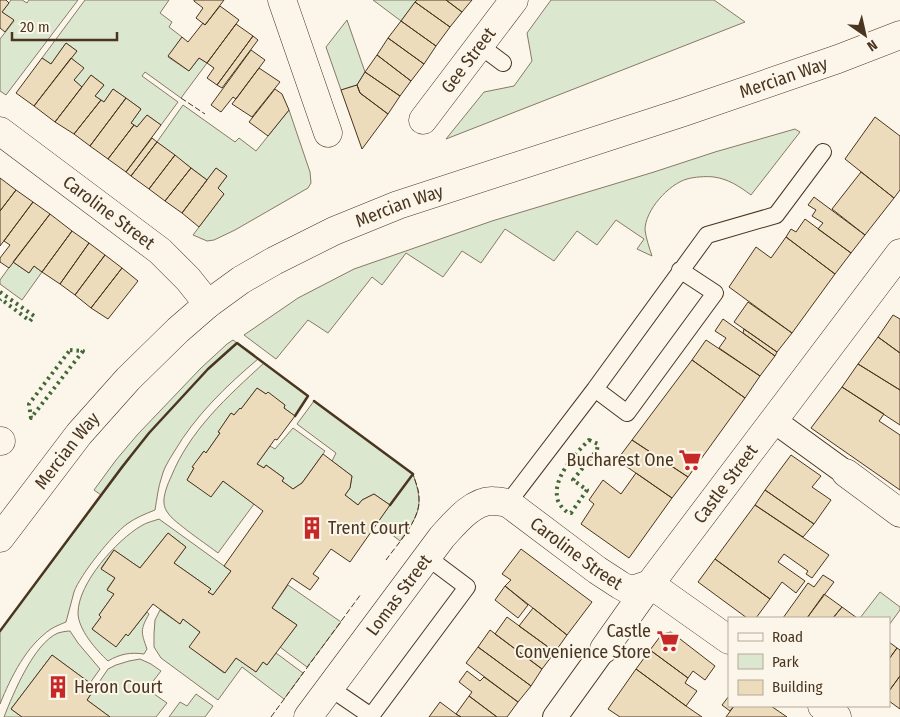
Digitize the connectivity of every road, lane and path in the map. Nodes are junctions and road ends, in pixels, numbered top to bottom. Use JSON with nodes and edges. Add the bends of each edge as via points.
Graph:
{"nodes":[{"id":1,"x":282,"y":0,"type":"edge"},
{"id":2,"x":514,"y":0,"type":"edge"},
{"id":3,"x":900,"y":35,"type":"edge"},
{"id":4,"x":480,"y":46,"type":"junction"},
{"id":5,"x":503,"y":63,"type":"dead end"},
{"id":6,"x":423,"y":120,"type":"dead end"},
{"id":7,"x":0,"y":131,"type":"edge"},
{"id":8,"x":328,"y":133,"type":"dead end"},
{"id":9,"x":823,"y":152,"type":"dead end"},
{"id":10,"x":900,"y":253,"type":"edge"},
{"id":11,"x":680,"y":270,"type":"junction"},
{"id":12,"x":208,"y":304,"type":"junction"},
{"id":13,"x":596,"y":389,"type":"junction"},
{"id":14,"x":773,"y":420,"type":"junction"},
{"id":15,"x":846,"y":474,"type":"joint"},
{"id":16,"x":508,"y":503,"type":"junction"},
{"id":17,"x":900,"y":513,"type":"edge"},
{"id":18,"x":0,"y":538,"type":"edge"},
{"id":19,"x":427,"y":557,"type":"junction"},
{"id":20,"x":650,"y":584,"type":"junction"},
{"id":21,"x":728,"y":639,"type":"edge"},
{"id":22,"x":604,"y":648,"type":"joint"},
{"id":23,"x":330,"y":688,"type":"junction"},
{"id":24,"x":823,"y":707,"type":"edge"},
{"id":25,"x":308,"y":717,"type":"edge"},
{"id":26,"x":555,"y":717,"type":"edge"},
{"id":27,"x":837,"y":717,"type":"edge"}],
"edges":[{"from":1,"to":8,"type":"street"},
{"from":2,"to":4,"type":"street","name":"Gee Street"},
{"from":3,"to":12,"type":"street","name":"Mercian Way","via":[[684,112],[398,205],[334,231],[274,261]]},
{"from":4,"to":5,"type":"lane"},
{"from":4,"to":6,"type":"street","name":"Gee Street"},
{"from":7,"to":12,"type":"street","name":"Caroline Street","via":[[160,251]]},
{"from":9,"to":11,"type":"lane","via":[[776,215],[707,235]]},
{"from":10,"to":14,"type":"street","name":"Castle Street"},
{"from":11,"to":13,"type":"lane"},
{"from":11,"to":13,"type":"lane","via":[[716,293],[627,413]]},
{"from":12,"to":18,"type":"street","name":"Mercian Way","via":[[120,387],[79,434]]},
{"from":13,"to":16,"type":"lane"},
{"from":14,"to":15,"type":"street"},
{"from":14,"to":20,"type":"street","name":"Castle Street"},
{"from":15,"to":17,"type":"street"},
{"from":16,"to":19,"type":"street","name":"Lomas Street","via":[[491,500],[468,511]]},
{"from":16,"to":20,"type":"street","name":"Caroline Street","via":[[620,585],[635,589]]},
{"from":19,"to":23,"type":"street","name":"Lomas Street"},
{"from":19,"to":23,"type":"lane","via":[[467,587],[372,716]]},
{"from":20,"to":21,"type":"street"},
{"from":20,"to":22,"type":"street","name":"Castle Street"},
{"from":22,"to":26,"type":"street","name":"Castle Street"},
{"from":23,"to":25,"type":"street","name":"Lomas Street"},
{"from":24,"to":27,"type":"street"}]}
